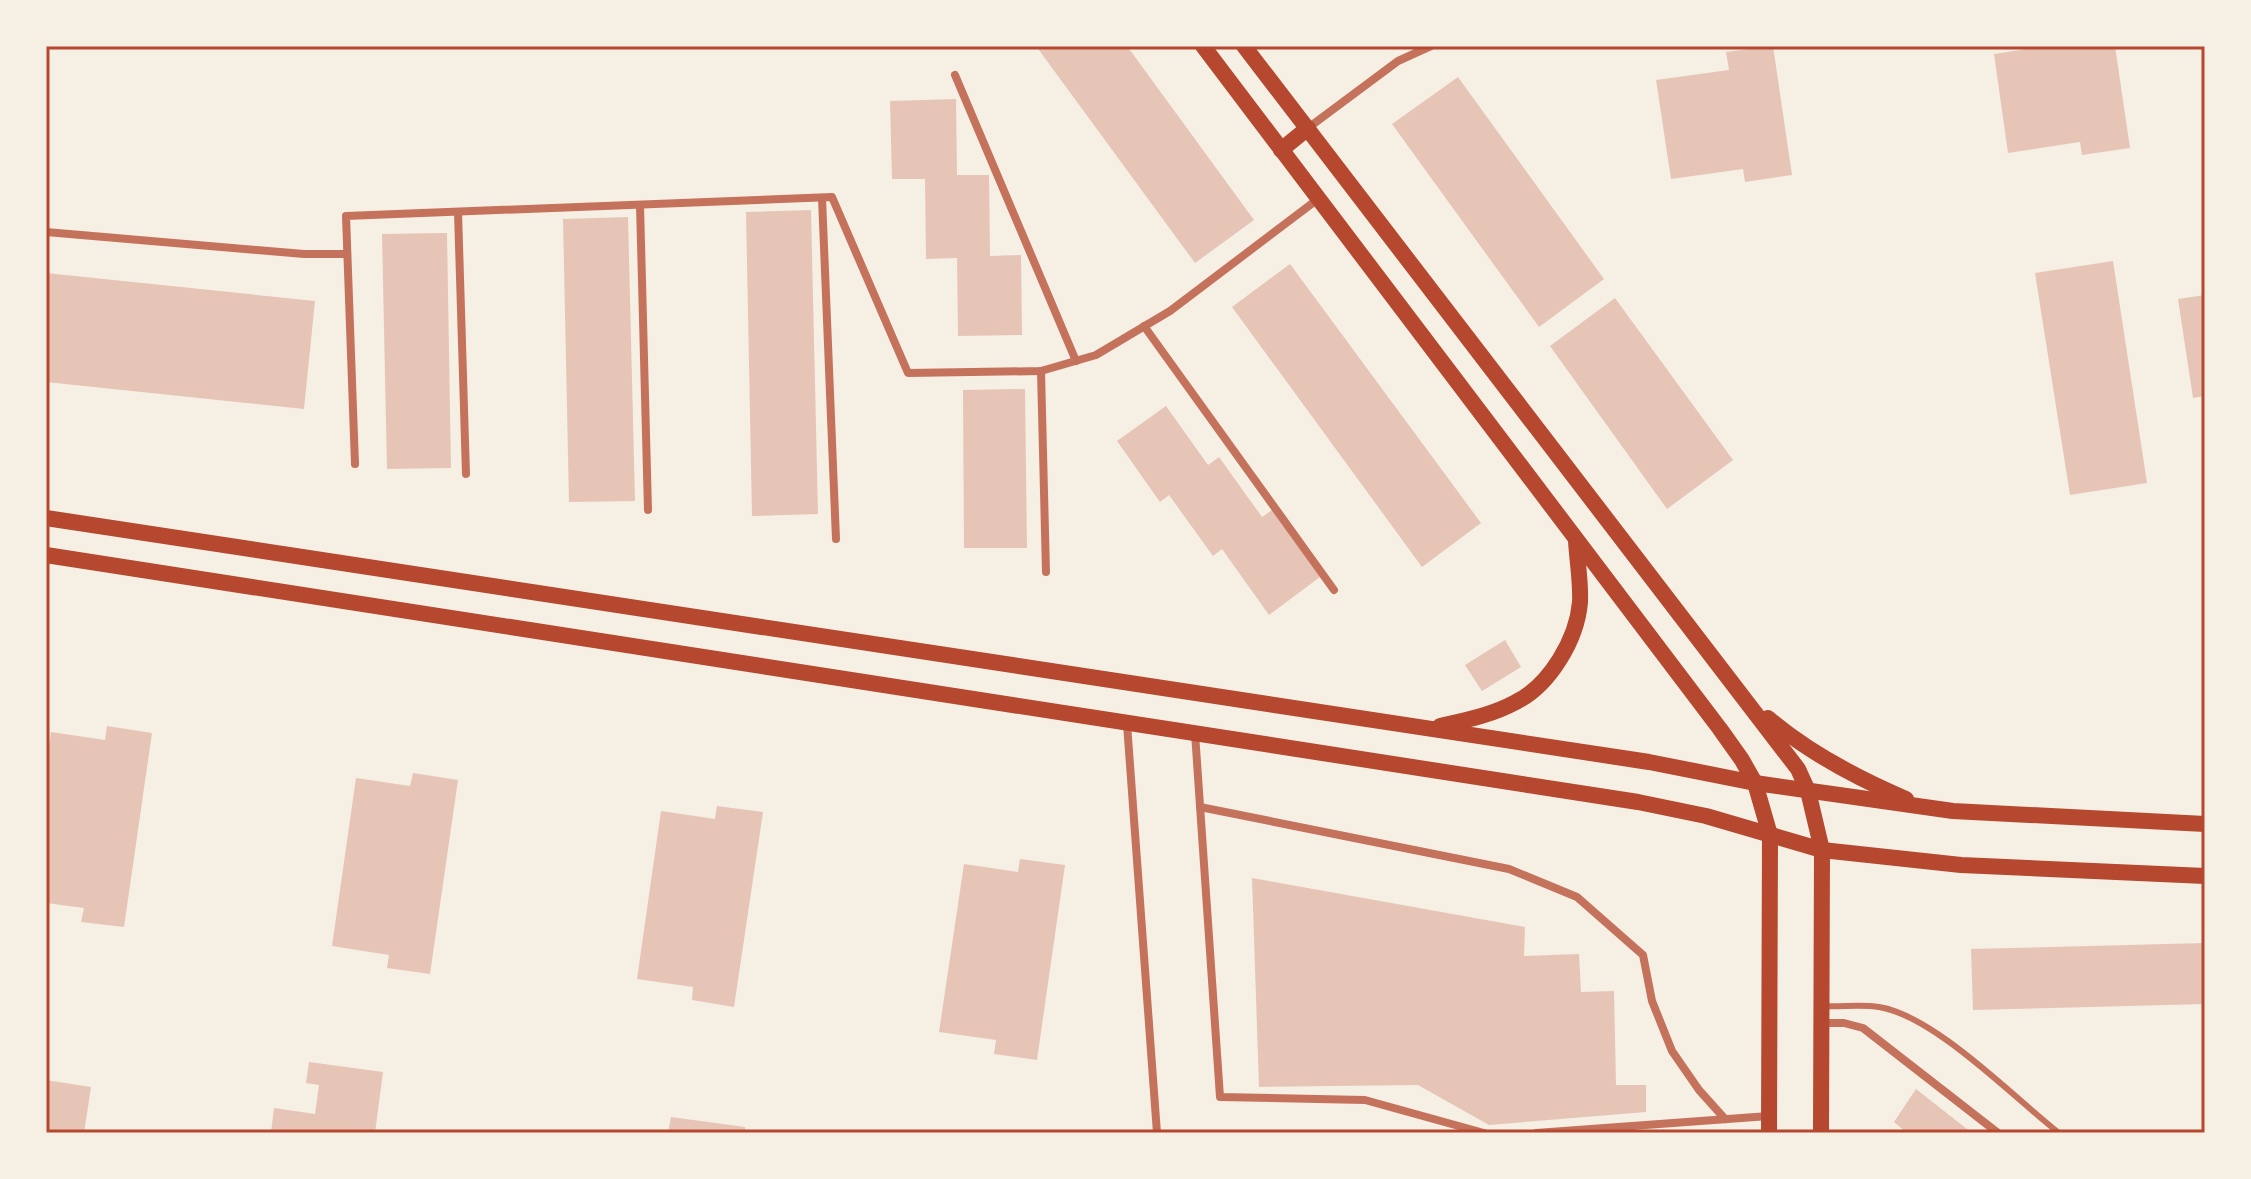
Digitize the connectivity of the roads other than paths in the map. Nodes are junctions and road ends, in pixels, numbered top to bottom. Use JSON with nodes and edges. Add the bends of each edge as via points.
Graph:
{"nodes":[{"id":1,"x":1203,"y":46,"type":"edge"},
{"id":2,"x":1244,"y":46,"type":"edge"},
{"id":3,"x":1431,"y":46,"type":"edge"},
{"id":4,"x":955,"y":75,"type":"dead end"},
{"id":5,"x":1308,"y":128,"type":"junction"},
{"id":6,"x":1281,"y":150,"type":"junction"},
{"id":7,"x":822,"y":198,"type":"junction"},
{"id":8,"x":1318,"y":199,"type":"junction"},
{"id":9,"x":640,"y":205,"type":"junction"},
{"id":10,"x":458,"y":212,"type":"junction"},
{"id":11,"x":46,"y":232,"type":"edge"},
{"id":12,"x":347,"y":254,"type":"junction"},
{"id":13,"x":1144,"y":326,"type":"junction"},
{"id":14,"x":1076,"y":361,"type":"junction"},
{"id":15,"x":1041,"y":371,"type":"junction"},
{"id":16,"x":355,"y":464,"type":"dead end"},
{"id":17,"x":466,"y":474,"type":"dead end"},
{"id":18,"x":648,"y":510,"type":"dead end"},
{"id":19,"x":46,"y":518,"type":"edge"},
{"id":20,"x":836,"y":539,"type":"dead end"},
{"id":21,"x":1576,"y":539,"type":"junction"},
{"id":22,"x":46,"y":555,"type":"edge"},
{"id":23,"x":1046,"y":572,"type":"dead end"},
{"id":24,"x":1334,"y":590,"type":"dead end"},
{"id":25,"x":1744,"y":698,"type":"junction"},
{"id":26,"x":1127,"y":723,"type":"junction"},
{"id":27,"x":1428,"y":728,"type":"junction"},
{"id":28,"x":1195,"y":733,"type":"junction"},
{"id":29,"x":1755,"y":783,"type":"junction"},
{"id":30,"x":1808,"y":791,"type":"junction"},
{"id":31,"x":1200,"y":807,"type":"junction"},
{"id":32,"x":1926,"y":808,"type":"junction"},
{"id":33,"x":2205,"y":824,"type":"edge"},
{"id":34,"x":1770,"y":835,"type":"junction"},
{"id":35,"x":1822,"y":850,"type":"junction"},
{"id":36,"x":2205,"y":876,"type":"edge"},
{"id":37,"x":1822,"y":1015,"type":"junction"},
{"id":38,"x":1769,"y":1116,"type":"junction"},
{"id":39,"x":1725,"y":1119,"type":"junction"},
{"id":40,"x":1157,"y":1133,"type":"edge"},
{"id":41,"x":1484,"y":1133,"type":"edge"},
{"id":42,"x":1536,"y":1133,"type":"edge"},
{"id":43,"x":1769,"y":1133,"type":"edge"},
{"id":44,"x":1821,"y":1133,"type":"edge"},
{"id":45,"x":1998,"y":1133,"type":"edge"},
{"id":46,"x":2059,"y":1133,"type":"edge"}],
"edges":[{"from":1,"to":6,"type":"main road"},
{"from":2,"to":5,"type":"main road"},
{"from":3,"to":5,"type":"street","via":[[1398,61]]},
{"from":4,"to":14,"type":"street"},
{"from":5,"to":6,"type":"main road"},
{"from":5,"to":25,"type":"main road"},
{"from":6,"to":8,"type":"main road"},
{"from":7,"to":9,"type":"street"},
{"from":7,"to":15,"type":"street","via":[[832,197],[908,373]]},
{"from":7,"to":20,"type":"street"},
{"from":8,"to":13,"type":"street"},
{"from":8,"to":21,"type":"main road"},
{"from":9,"to":10,"type":"street"},
{"from":9,"to":18,"type":"street"},
{"from":10,"to":12,"type":"street","via":[[346,216]]},
{"from":10,"to":17,"type":"street"},
{"from":11,"to":12,"type":"street"},
{"from":12,"to":16,"type":"street"},
{"from":13,"to":14,"type":"street"},
{"from":13,"to":24,"type":"street"},
{"from":14,"to":15,"type":"street"},
{"from":15,"to":23,"type":"street"},
{"from":19,"to":27,"type":"main road"},
{"from":21,"to":27,"type":"main road","via":[[1580,603],[1568,645],[1548,676],[1520,701],[1483,717]]},
{"from":21,"to":29,"type":"main road"},
{"from":22,"to":26,"type":"main road"},
{"from":25,"to":30,"type":"main road","via":[[1798,769]]},
{"from":25,"to":32,"type":"main road","via":[[1793,740],[1832,764]]},
{"from":26,"to":28,"type":"main road"},
{"from":26,"to":40,"type":"street"},
{"from":27,"to":29,"type":"main road"},
{"from":28,"to":31,"type":"street"},
{"from":28,"to":34,"type":"main road","via":[[1638,802]]},
{"from":29,"to":30,"type":"main road"},
{"from":29,"to":34,"type":"main road"},
{"from":30,"to":32,"type":"main road"},
{"from":30,"to":35,"type":"main road"},
{"from":31,"to":39,"type":"street","via":[[1509,869],[1577,897],[1643,955],[1652,1001],[1672,1051]]},
{"from":31,"to":41,"type":"street","via":[[1220,1097],[1365,1100]]},
{"from":32,"to":33,"type":"main road"},
{"from":34,"to":35,"type":"main road"},
{"from":34,"to":38,"type":"main road"},
{"from":35,"to":36,"type":"main road","via":[[1961,865]]},
{"from":35,"to":37,"type":"main road"},
{"from":37,"to":44,"type":"main road"},
{"from":37,"to":45,"type":"street","via":[[1863,1028]]},
{"from":37,"to":46,"type":"lane","via":[[1879,1007],[1906,1015],[1933,1030]]},
{"from":38,"to":39,"type":"street"},
{"from":38,"to":43,"type":"main road"},
{"from":39,"to":42,"type":"street"}]}
